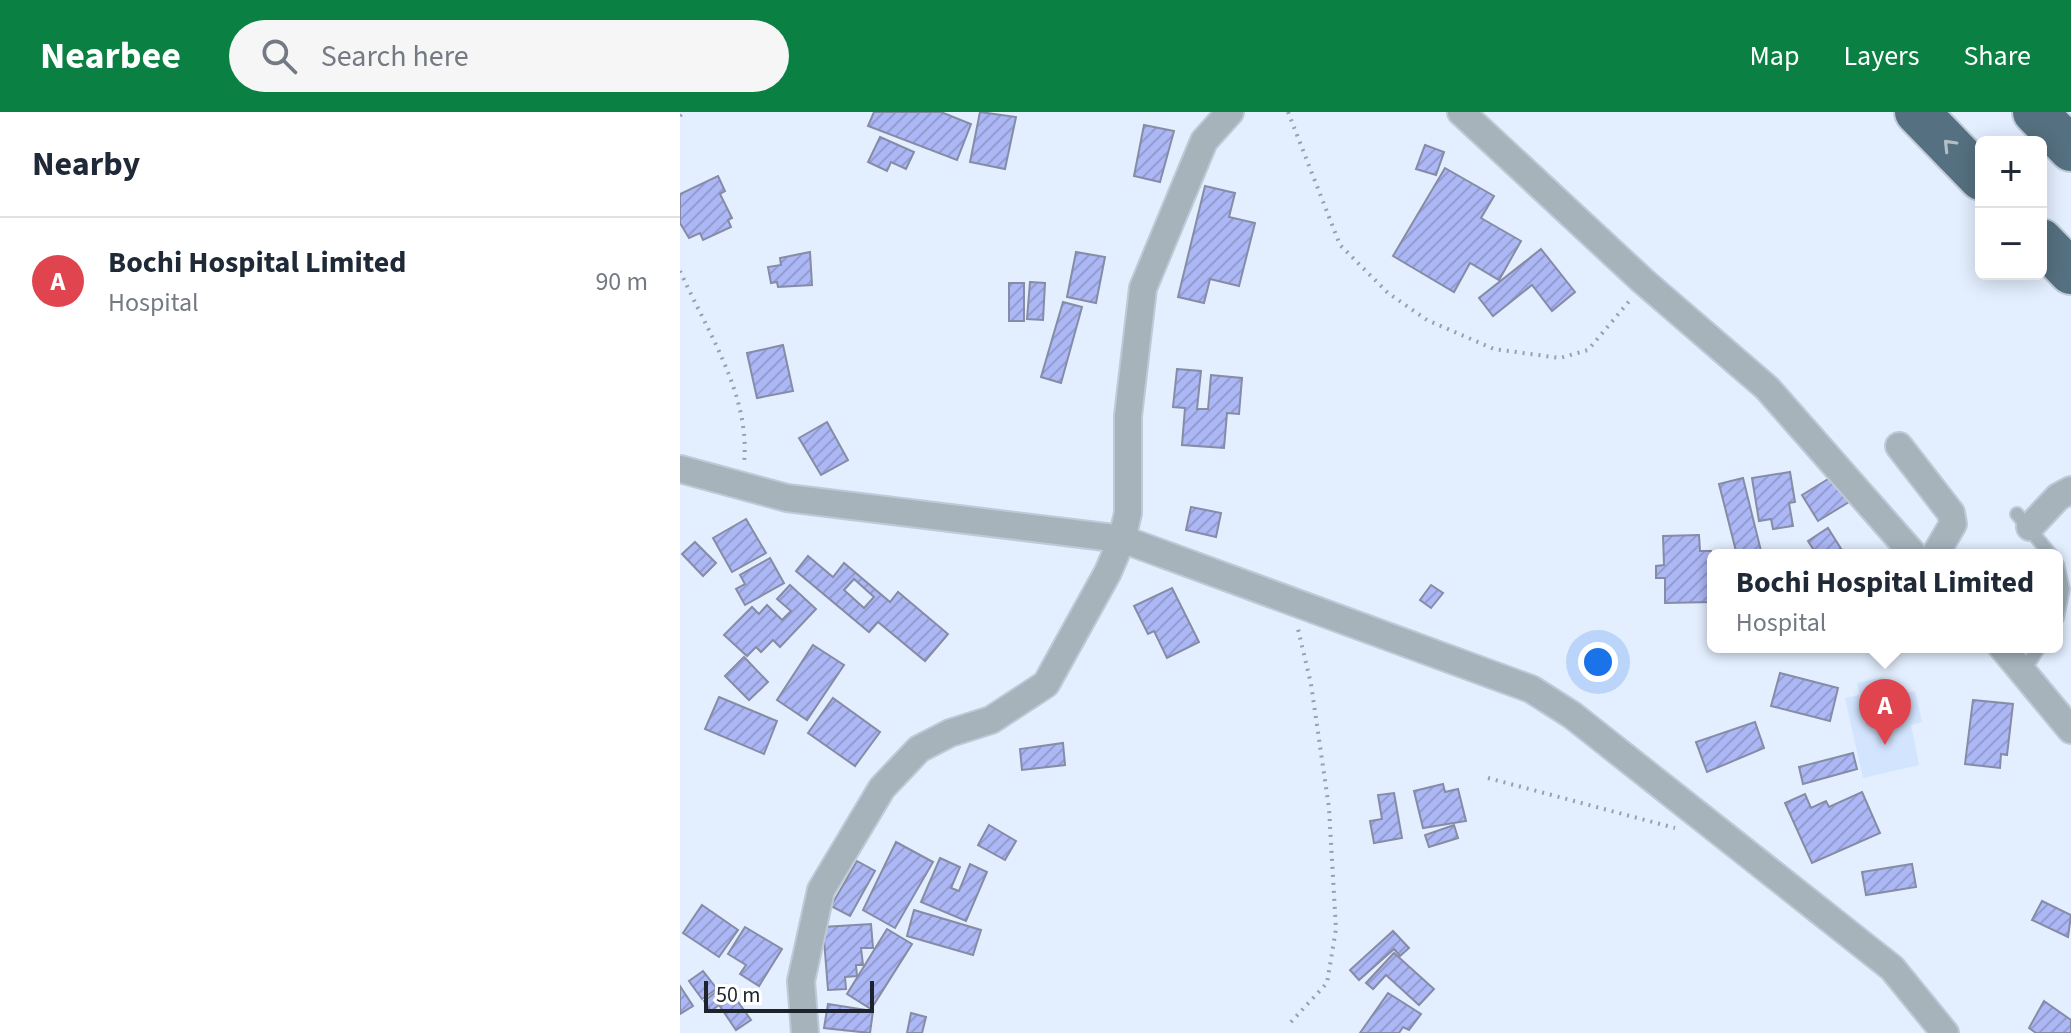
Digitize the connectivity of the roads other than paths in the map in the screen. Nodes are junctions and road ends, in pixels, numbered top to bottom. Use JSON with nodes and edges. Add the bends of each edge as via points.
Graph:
{"nodes":[{"id":1,"x":1230,"y":112,"type":"edge"},
{"id":2,"x":1461,"y":112,"type":"edge"},
{"id":3,"x":1917,"y":112,"type":"edge"},
{"id":4,"x":2035,"y":112,"type":"edge"},
{"id":5,"x":2071,"y":149,"type":"edge"},
{"id":6,"x":1975,"y":172,"type":"edge"},
{"id":7,"x":2047,"y":247,"type":"edge"},
{"id":8,"x":2071,"y":272,"type":"edge"},
{"id":9,"x":1899,"y":446,"type":"dead end"},
{"id":10,"x":680,"y":469,"type":"edge"},
{"id":11,"x":2071,"y":490,"type":"edge"},
{"id":12,"x":2023,"y":520,"type":"joint"},
{"id":13,"x":1122,"y":539,"type":"junction"},
{"id":14,"x":1909,"y":549,"type":"edge"},
{"id":15,"x":1938,"y":549,"type":"edge"},
{"id":16,"x":2046,"y":549,"type":"edge"},
{"id":17,"x":2008,"y":653,"type":"edge"},
{"id":18,"x":2035,"y":653,"type":"edge"},
{"id":19,"x":2024,"y":670,"type":"junction"},
{"id":20,"x":2071,"y":730,"type":"edge"},
{"id":21,"x":805,"y":1033,"type":"edge"},
{"id":22,"x":1945,"y":1033,"type":"edge"}],
"edges":[{"from":1,"to":13,"type":"street","via":[[1204,141],[1143,288],[1128,416],[1128,513]]},
{"from":2,"to":14,"type":"street","via":[[1767,388]]},
{"from":6,"to":3,"type":"highway","one_way":true},
{"from":4,"to":5,"type":"highway"},
{"from":7,"to":8,"type":"highway"},
{"from":9,"to":15,"type":"street","via":[[1951,513],[1953,524]]},
{"from":10,"to":13,"type":"street","via":[[787,498]]},
{"from":11,"to":12,"type":"street"},
{"from":12,"to":16,"type":"lane"},
{"from":13,"to":21,"type":"street","via":[[1046,684],[991,720],[919,749],[882,788],[821,890],[801,981]]},
{"from":13,"to":22,"type":"street","via":[[1531,689],[1572,715],[1892,968]]},
{"from":17,"to":19,"type":"street"},
{"from":18,"to":19,"type":"lane"},
{"from":19,"to":20,"type":"street"}]}
